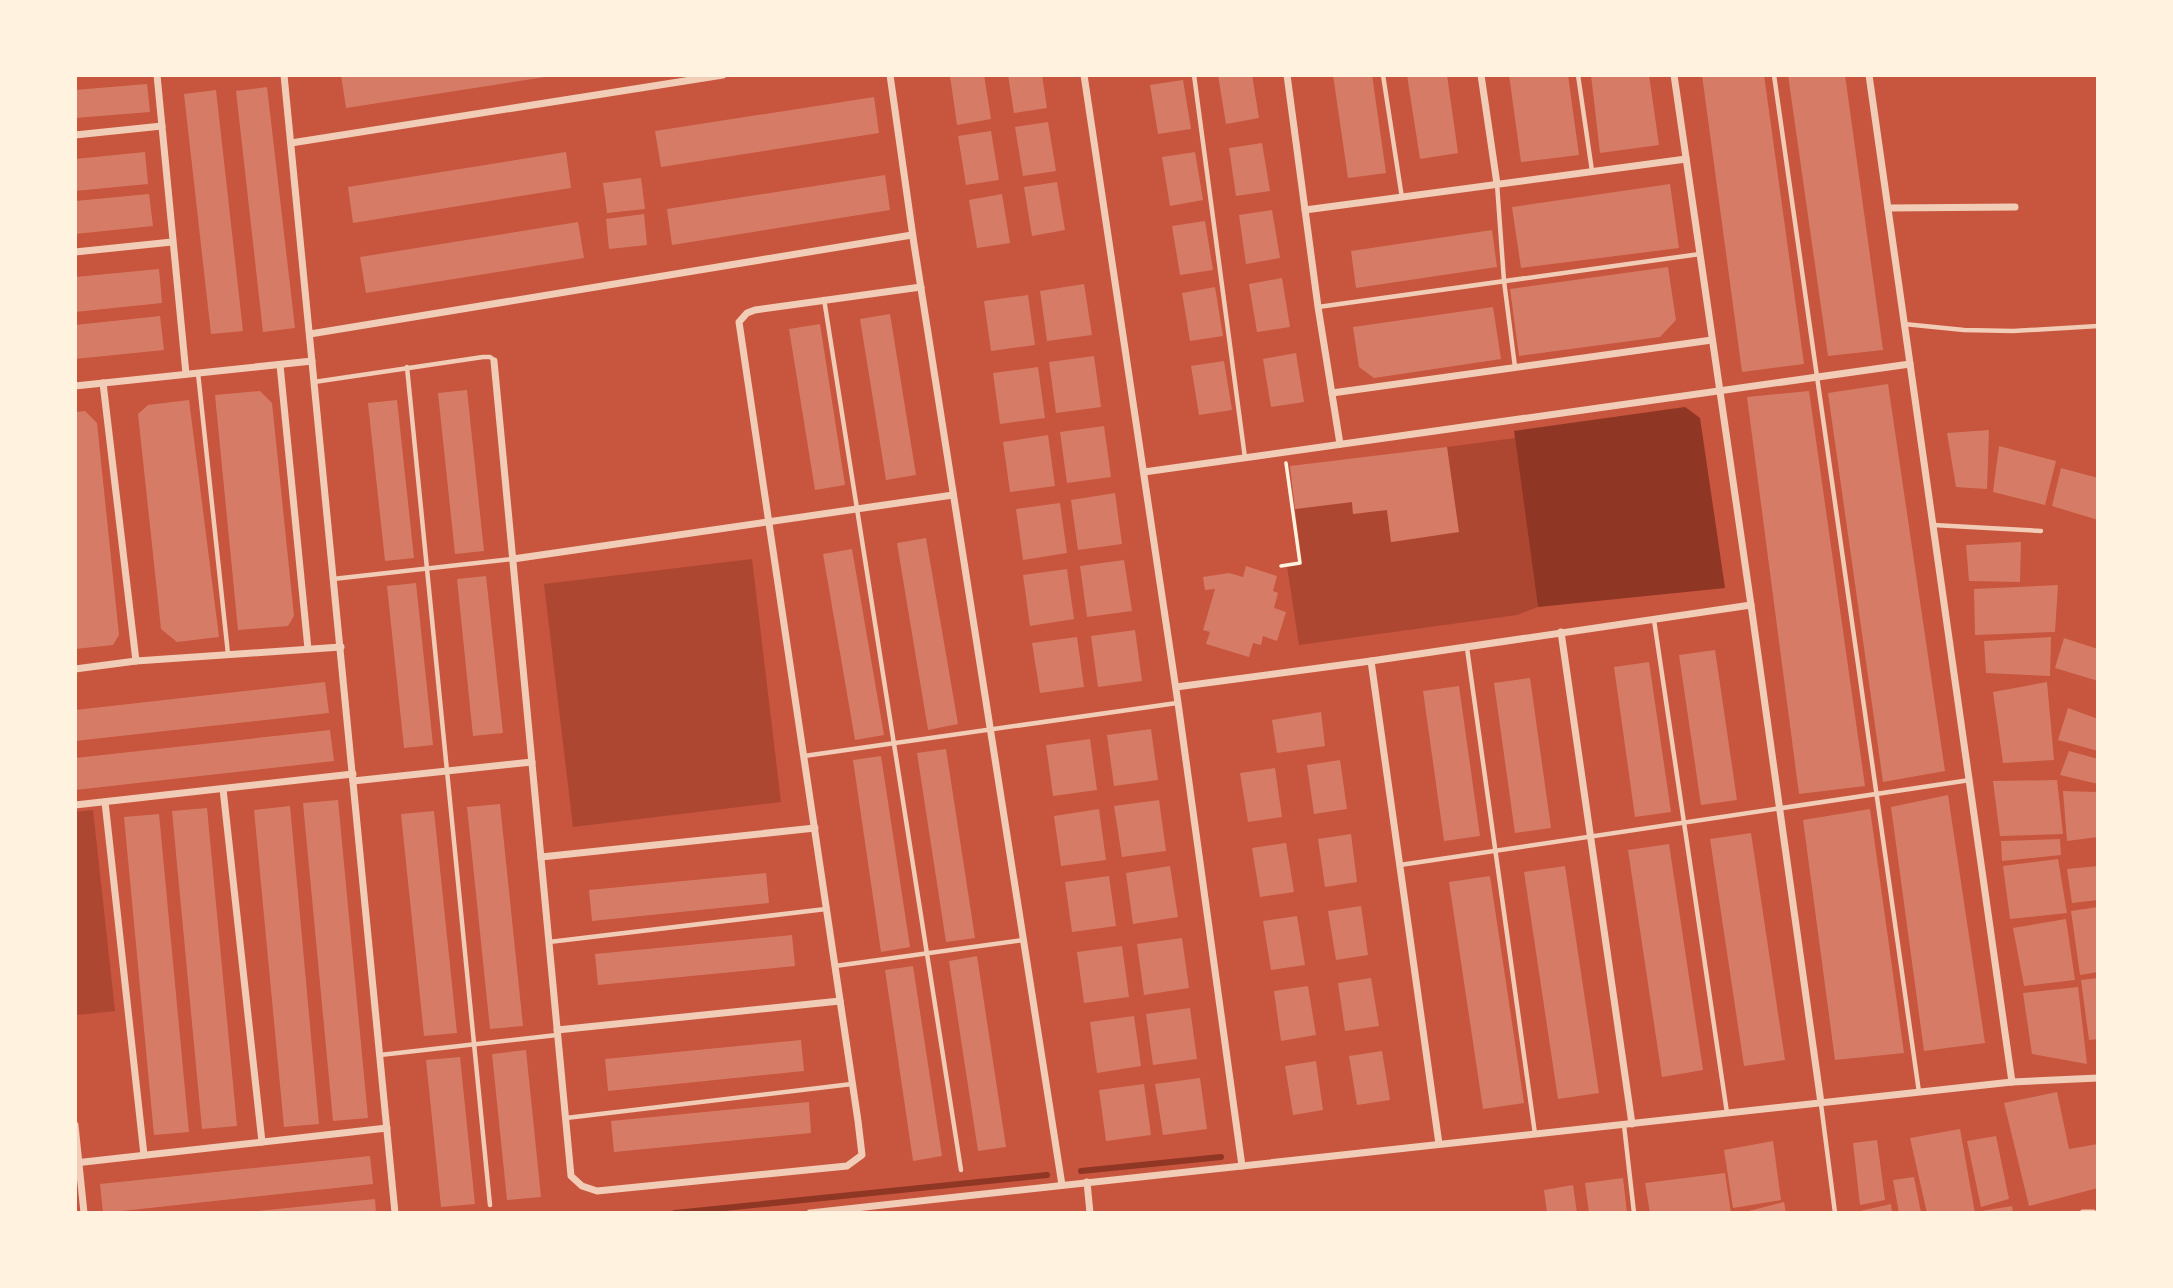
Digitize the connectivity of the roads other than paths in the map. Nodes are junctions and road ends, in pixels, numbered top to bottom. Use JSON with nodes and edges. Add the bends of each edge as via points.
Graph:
{"nodes":[{"id":1,"x":158,"y":75,"type":"edge"},
{"id":2,"x":284,"y":75,"type":"edge"},
{"id":3,"x":723,"y":75,"type":"edge"},
{"id":4,"x":890,"y":75,"type":"edge"},
{"id":5,"x":1084,"y":75,"type":"edge"},
{"id":6,"x":1194,"y":75,"type":"edge"},
{"id":7,"x":1287,"y":75,"type":"edge"},
{"id":8,"x":1383,"y":75,"type":"edge"},
{"id":9,"x":1481,"y":75,"type":"edge"},
{"id":10,"x":1578,"y":75,"type":"edge"},
{"id":11,"x":1674,"y":75,"type":"edge"},
{"id":12,"x":1774,"y":75,"type":"edge"},
{"id":13,"x":1869,"y":75,"type":"edge"},
{"id":14,"x":162,"y":126,"type":"junction"},
{"id":15,"x":75,"y":135,"type":"edge"},
{"id":16,"x":291,"y":142,"type":"junction"},
{"id":17,"x":1686,"y":159,"type":"junction"},
{"id":18,"x":1592,"y":172,"type":"junction"},
{"id":19,"x":1497,"y":184,"type":"junction"},
{"id":20,"x":1402,"y":198,"type":"junction"},
{"id":21,"x":2015,"y":207,"type":"dead end"},
{"id":22,"x":1888,"y":208,"type":"junction"},
{"id":23,"x":1305,"y":210,"type":"junction"},
{"id":24,"x":912,"y":235,"type":"junction"},
{"id":25,"x":172,"y":242,"type":"junction"},
{"id":26,"x":75,"y":252,"type":"edge"},
{"id":27,"x":1700,"y":254,"type":"junction"},
{"id":28,"x":1504,"y":281,"type":"junction"},
{"id":29,"x":921,"y":287,"type":"junction"},
{"id":30,"x":824,"y":299,"type":"junction"},
{"id":31,"x":1318,"y":307,"type":"junction"},
{"id":32,"x":1905,"y":324,"type":"junction"},
{"id":33,"x":2098,"y":327,"type":"edge"},
{"id":34,"x":310,"y":334,"type":"junction"},
{"id":35,"x":1712,"y":340,"type":"junction"},
{"id":36,"x":312,"y":361,"type":"junction"},
{"id":37,"x":494,"y":361,"type":"joint"},
{"id":38,"x":1910,"y":364,"type":"junction"},
{"id":39,"x":280,"y":365,"type":"junction"},
{"id":40,"x":407,"y":367,"type":"junction"},
{"id":41,"x":1515,"y":368,"type":"junction"},
{"id":42,"x":198,"y":373,"type":"junction"},
{"id":43,"x":186,"y":374,"type":"junction"},
{"id":44,"x":1818,"y":377,"type":"junction"},
{"id":45,"x":314,"y":382,"type":"junction"},
{"id":46,"x":103,"y":383,"type":"junction"},
{"id":47,"x":75,"y":386,"type":"edge"},
{"id":48,"x":1720,"y":391,"type":"junction"},
{"id":49,"x":1332,"y":393,"type":"junction"},
{"id":50,"x":1340,"y":444,"type":"junction"},
{"id":51,"x":1245,"y":458,"type":"junction"},
{"id":52,"x":1144,"y":472,"type":"junction"},
{"id":53,"x":953,"y":495,"type":"junction"},
{"id":54,"x":858,"y":509,"type":"junction"},
{"id":55,"x":769,"y":522,"type":"junction"},
{"id":56,"x":1933,"y":524,"type":"junction"},
{"id":57,"x":2041,"y":531,"type":"dead end"},
{"id":58,"x":513,"y":559,"type":"junction"},
{"id":59,"x":427,"y":569,"type":"junction"},
{"id":60,"x":333,"y":579,"type":"junction"},
{"id":61,"x":1751,"y":605,"type":"junction"},
{"id":62,"x":1654,"y":620,"type":"junction"},
{"id":63,"x":1561,"y":632,"type":"junction"},
{"id":64,"x":341,"y":647,"type":"junction"},
{"id":65,"x":1467,"y":647,"type":"junction"},
{"id":66,"x":308,"y":649,"type":"junction"},
{"id":67,"x":228,"y":654,"type":"junction"},
{"id":68,"x":1371,"y":661,"type":"junction"},
{"id":69,"x":136,"y":662,"type":"junction"},
{"id":70,"x":75,"y":669,"type":"edge"},
{"id":71,"x":1176,"y":687,"type":"junction"},
{"id":72,"x":1178,"y":703,"type":"junction"},
{"id":73,"x":990,"y":730,"type":"junction"},
{"id":74,"x":894,"y":743,"type":"junction"},
{"id":75,"x":804,"y":756,"type":"junction"},
{"id":76,"x":532,"y":762,"type":"junction"},
{"id":77,"x":447,"y":771,"type":"junction"},
{"id":78,"x":353,"y":778,"type":"junction"},
{"id":79,"x":1970,"y":780,"type":"junction"},
{"id":80,"x":223,"y":789,"type":"junction"},
{"id":81,"x":1877,"y":794,"type":"junction"},
{"id":82,"x":105,"y":802,"type":"junction"},
{"id":83,"x":75,"y":805,"type":"edge"},
{"id":84,"x":1779,"y":808,"type":"junction"},
{"id":85,"x":1683,"y":823,"type":"junction"},
{"id":86,"x":815,"y":828,"type":"junction"},
{"id":87,"x":1591,"y":836,"type":"junction"},
{"id":88,"x":1494,"y":851,"type":"junction"},
{"id":89,"x":541,"y":857,"type":"junction"},
{"id":90,"x":1399,"y":865,"type":"junction"},
{"id":91,"x":827,"y":909,"type":"junction"},
{"id":92,"x":1023,"y":940,"type":"junction"},
{"id":93,"x":549,"y":942,"type":"junction"},
{"id":94,"x":927,"y":953,"type":"junction"},
{"id":95,"x":835,"y":966,"type":"junction"},
{"id":96,"x":840,"y":1002,"type":"junction"},
{"id":97,"x":558,"y":1032,"type":"junction"},
{"id":98,"x":474,"y":1045,"type":"junction"},
{"id":99,"x":380,"y":1055,"type":"junction"},
{"id":100,"x":2098,"y":1078,"type":"edge"},
{"id":101,"x":2012,"y":1082,"type":"junction"},
{"id":102,"x":852,"y":1084,"type":"junction"},
{"id":103,"x":1919,"y":1092,"type":"junction"},
{"id":104,"x":1821,"y":1103,"type":"junction"},
{"id":105,"x":1727,"y":1113,"type":"junction"},
{"id":106,"x":566,"y":1118,"type":"junction"},
{"id":107,"x":1628,"y":1124,"type":"junction"},
{"id":108,"x":75,"y":1125,"type":"edge"},
{"id":109,"x":387,"y":1128,"type":"junction"},
{"id":110,"x":1535,"y":1134,"type":"junction"},
{"id":111,"x":262,"y":1142,"type":"junction"},
{"id":112,"x":1439,"y":1144,"type":"junction"},
{"id":113,"x":144,"y":1155,"type":"junction"},
{"id":114,"x":77,"y":1163,"type":"edge"},
{"id":115,"x":1242,"y":1166,"type":"junction"},
{"id":116,"x":961,"y":1170,"type":"dead end"},
{"id":117,"x":1087,"y":1182,"type":"junction"},
{"id":118,"x":1062,"y":1185,"type":"junction"},
{"id":119,"x":490,"y":1205,"type":"dead end"},
{"id":120,"x":822,"y":1212,"type":"edge"},
{"id":121,"x":84,"y":1213,"type":"edge"},
{"id":122,"x":395,"y":1213,"type":"edge"},
{"id":123,"x":810,"y":1213,"type":"edge"},
{"id":124,"x":1090,"y":1213,"type":"edge"},
{"id":125,"x":1634,"y":1213,"type":"edge"},
{"id":126,"x":1835,"y":1213,"type":"edge"},
{"id":127,"x":2083,"y":1213,"type":"edge"},
{"id":128,"x":2093,"y":1213,"type":"edge"}],
"edges":[{"from":1,"to":14,"type":"street"},
{"from":2,"to":16,"type":"street"},
{"from":3,"to":16,"type":"street"},
{"from":4,"to":24,"type":"street"},
{"from":5,"to":52,"type":"street"},
{"from":6,"to":51,"type":"lane"},
{"from":7,"to":23,"type":"street"},
{"from":8,"to":20,"type":"lane"},
{"from":9,"to":19,"type":"street"},
{"from":10,"to":18,"type":"lane"},
{"from":11,"to":17,"type":"street"},
{"from":12,"to":44,"type":"lane"},
{"from":13,"to":22,"type":"street"},
{"from":14,"to":15,"type":"street"},
{"from":14,"to":25,"type":"street"},
{"from":16,"to":34,"type":"street"},
{"from":17,"to":18,"type":"street"},
{"from":17,"to":27,"type":"street"},
{"from":18,"to":19,"type":"street"},
{"from":19,"to":20,"type":"street"},
{"from":19,"to":28,"type":"lane"},
{"from":20,"to":23,"type":"street"},
{"from":21,"to":22,"type":"street"},
{"from":22,"to":32,"type":"street"},
{"from":23,"to":31,"type":"street"},
{"from":24,"to":29,"type":"street"},
{"from":24,"to":34,"type":"street"},
{"from":25,"to":26,"type":"street"},
{"from":25,"to":43,"type":"street"},
{"from":27,"to":28,"type":"lane"},
{"from":27,"to":35,"type":"street"},
{"from":28,"to":31,"type":"lane"},
{"from":28,"to":41,"type":"lane"},
{"from":29,"to":30,"type":"street"},
{"from":29,"to":53,"type":"street"},
{"from":30,"to":54,"type":"lane"},
{"from":30,"to":55,"type":"street","via":[[755,310],[739,322]]},
{"from":31,"to":49,"type":"street"},
{"from":32,"to":33,"type":"lane","via":[[2013,331]]},
{"from":32,"to":38,"type":"street"},
{"from":34,"to":36,"type":"street"},
{"from":35,"to":41,"type":"street"},
{"from":35,"to":48,"type":"street"},
{"from":36,"to":39,"type":"street"},
{"from":36,"to":45,"type":"street"},
{"from":37,"to":40,"type":"lane","via":[[483,357]]},
{"from":37,"to":58,"type":"street"},
{"from":38,"to":44,"type":"street"},
{"from":38,"to":56,"type":"street"},
{"from":39,"to":42,"type":"street"},
{"from":39,"to":66,"type":"street"},
{"from":40,"to":45,"type":"lane"},
{"from":40,"to":59,"type":"lane"},
{"from":41,"to":49,"type":"street"},
{"from":42,"to":43,"type":"street"},
{"from":42,"to":67,"type":"lane"},
{"from":43,"to":46,"type":"street"},
{"from":44,"to":48,"type":"street"},
{"from":44,"to":81,"type":"lane"},
{"from":45,"to":60,"type":"street"},
{"from":46,"to":47,"type":"street"},
{"from":46,"to":69,"type":"street"},
{"from":48,"to":50,"type":"street"},
{"from":48,"to":61,"type":"street"},
{"from":49,"to":50,"type":"street"},
{"from":50,"to":51,"type":"street"},
{"from":51,"to":52,"type":"street"},
{"from":52,"to":71,"type":"street"},
{"from":53,"to":54,"type":"street"},
{"from":53,"to":73,"type":"street"},
{"from":54,"to":55,"type":"street"},
{"from":54,"to":74,"type":"lane"},
{"from":55,"to":58,"type":"street"},
{"from":55,"to":75,"type":"street"},
{"from":56,"to":57,"type":"lane"},
{"from":56,"to":79,"type":"street"},
{"from":58,"to":59,"type":"lane"},
{"from":58,"to":76,"type":"street"},
{"from":59,"to":60,"type":"lane"},
{"from":59,"to":77,"type":"lane"},
{"from":60,"to":64,"type":"street"},
{"from":61,"to":62,"type":"street"},
{"from":61,"to":84,"type":"street"},
{"from":62,"to":63,"type":"street"},
{"from":62,"to":85,"type":"lane"},
{"from":63,"to":65,"type":"street"},
{"from":63,"to":87,"type":"street"},
{"from":64,"to":66,"type":"street"},
{"from":64,"to":78,"type":"street"},
{"from":65,"to":68,"type":"street"},
{"from":65,"to":88,"type":"lane"},
{"from":66,"to":67,"type":"street"},
{"from":67,"to":69,"type":"street"},
{"from":68,"to":71,"type":"street"},
{"from":68,"to":90,"type":"street"},
{"from":69,"to":70,"type":"street"},
{"from":71,"to":72,"type":"street"},
{"from":72,"to":73,"type":"lane"},
{"from":72,"to":115,"type":"street"},
{"from":73,"to":74,"type":"lane"},
{"from":73,"to":92,"type":"street"},
{"from":74,"to":75,"type":"lane"},
{"from":74,"to":94,"type":"lane"},
{"from":75,"to":86,"type":"street"},
{"from":76,"to":77,"type":"street"},
{"from":76,"to":89,"type":"street"},
{"from":77,"to":78,"type":"street"},
{"from":77,"to":98,"type":"lane"},
{"from":78,"to":80,"type":"street"},
{"from":78,"to":99,"type":"street"},
{"from":79,"to":81,"type":"lane"},
{"from":79,"to":101,"type":"street"},
{"from":80,"to":82,"type":"street"},
{"from":80,"to":111,"type":"street"},
{"from":81,"to":84,"type":"lane"},
{"from":81,"to":103,"type":"lane"},
{"from":82,"to":83,"type":"street"},
{"from":82,"to":113,"type":"street"},
{"from":84,"to":85,"type":"lane"},
{"from":84,"to":104,"type":"street"},
{"from":85,"to":87,"type":"lane"},
{"from":85,"to":105,"type":"lane"},
{"from":86,"to":89,"type":"street"},
{"from":86,"to":91,"type":"street"},
{"from":87,"to":88,"type":"lane"},
{"from":87,"to":107,"type":"street"},
{"from":88,"to":90,"type":"lane"},
{"from":88,"to":110,"type":"lane"},
{"from":89,"to":93,"type":"street"},
{"from":90,"to":112,"type":"street"},
{"from":91,"to":93,"type":"lane"},
{"from":91,"to":95,"type":"street"},
{"from":92,"to":94,"type":"lane"},
{"from":92,"to":118,"type":"street"},
{"from":93,"to":97,"type":"street"},
{"from":94,"to":95,"type":"lane"},
{"from":94,"to":116,"type":"lane"},
{"from":95,"to":96,"type":"street"},
{"from":96,"to":97,"type":"street"},
{"from":96,"to":102,"type":"street"},
{"from":97,"to":98,"type":"lane"},
{"from":97,"to":106,"type":"street"},
{"from":98,"to":99,"type":"lane"},
{"from":98,"to":119,"type":"lane"},
{"from":99,"to":109,"type":"street"},
{"from":100,"to":101,"type":"street"},
{"from":101,"to":103,"type":"street"},
{"from":102,"to":106,"type":"lane"},
{"from":102,"to":106,"type":"street","via":[[862,1155],[847,1166],[597,1191],[571,1176]]},
{"from":103,"to":104,"type":"street"},
{"from":104,"to":105,"type":"street"},
{"from":104,"to":126,"type":"lane"},
{"from":105,"to":107,"type":"street"},
{"from":107,"to":110,"type":"street"},
{"from":107,"to":125,"type":"lane"},
{"from":108,"to":114,"type":"street"},
{"from":109,"to":111,"type":"street"},
{"from":109,"to":122,"type":"street"},
{"from":110,"to":112,"type":"street"},
{"from":111,"to":113,"type":"street"},
{"from":112,"to":115,"type":"street"},
{"from":113,"to":114,"type":"street"},
{"from":114,"to":121,"type":"street"},
{"from":115,"to":117,"type":"street"},
{"from":117,"to":118,"type":"street"},
{"from":117,"to":124,"type":"street"},
{"from":118,"to":120,"type":"street"},
{"from":120,"to":123,"type":"street"},
{"from":127,"to":128,"type":"street"}]}
